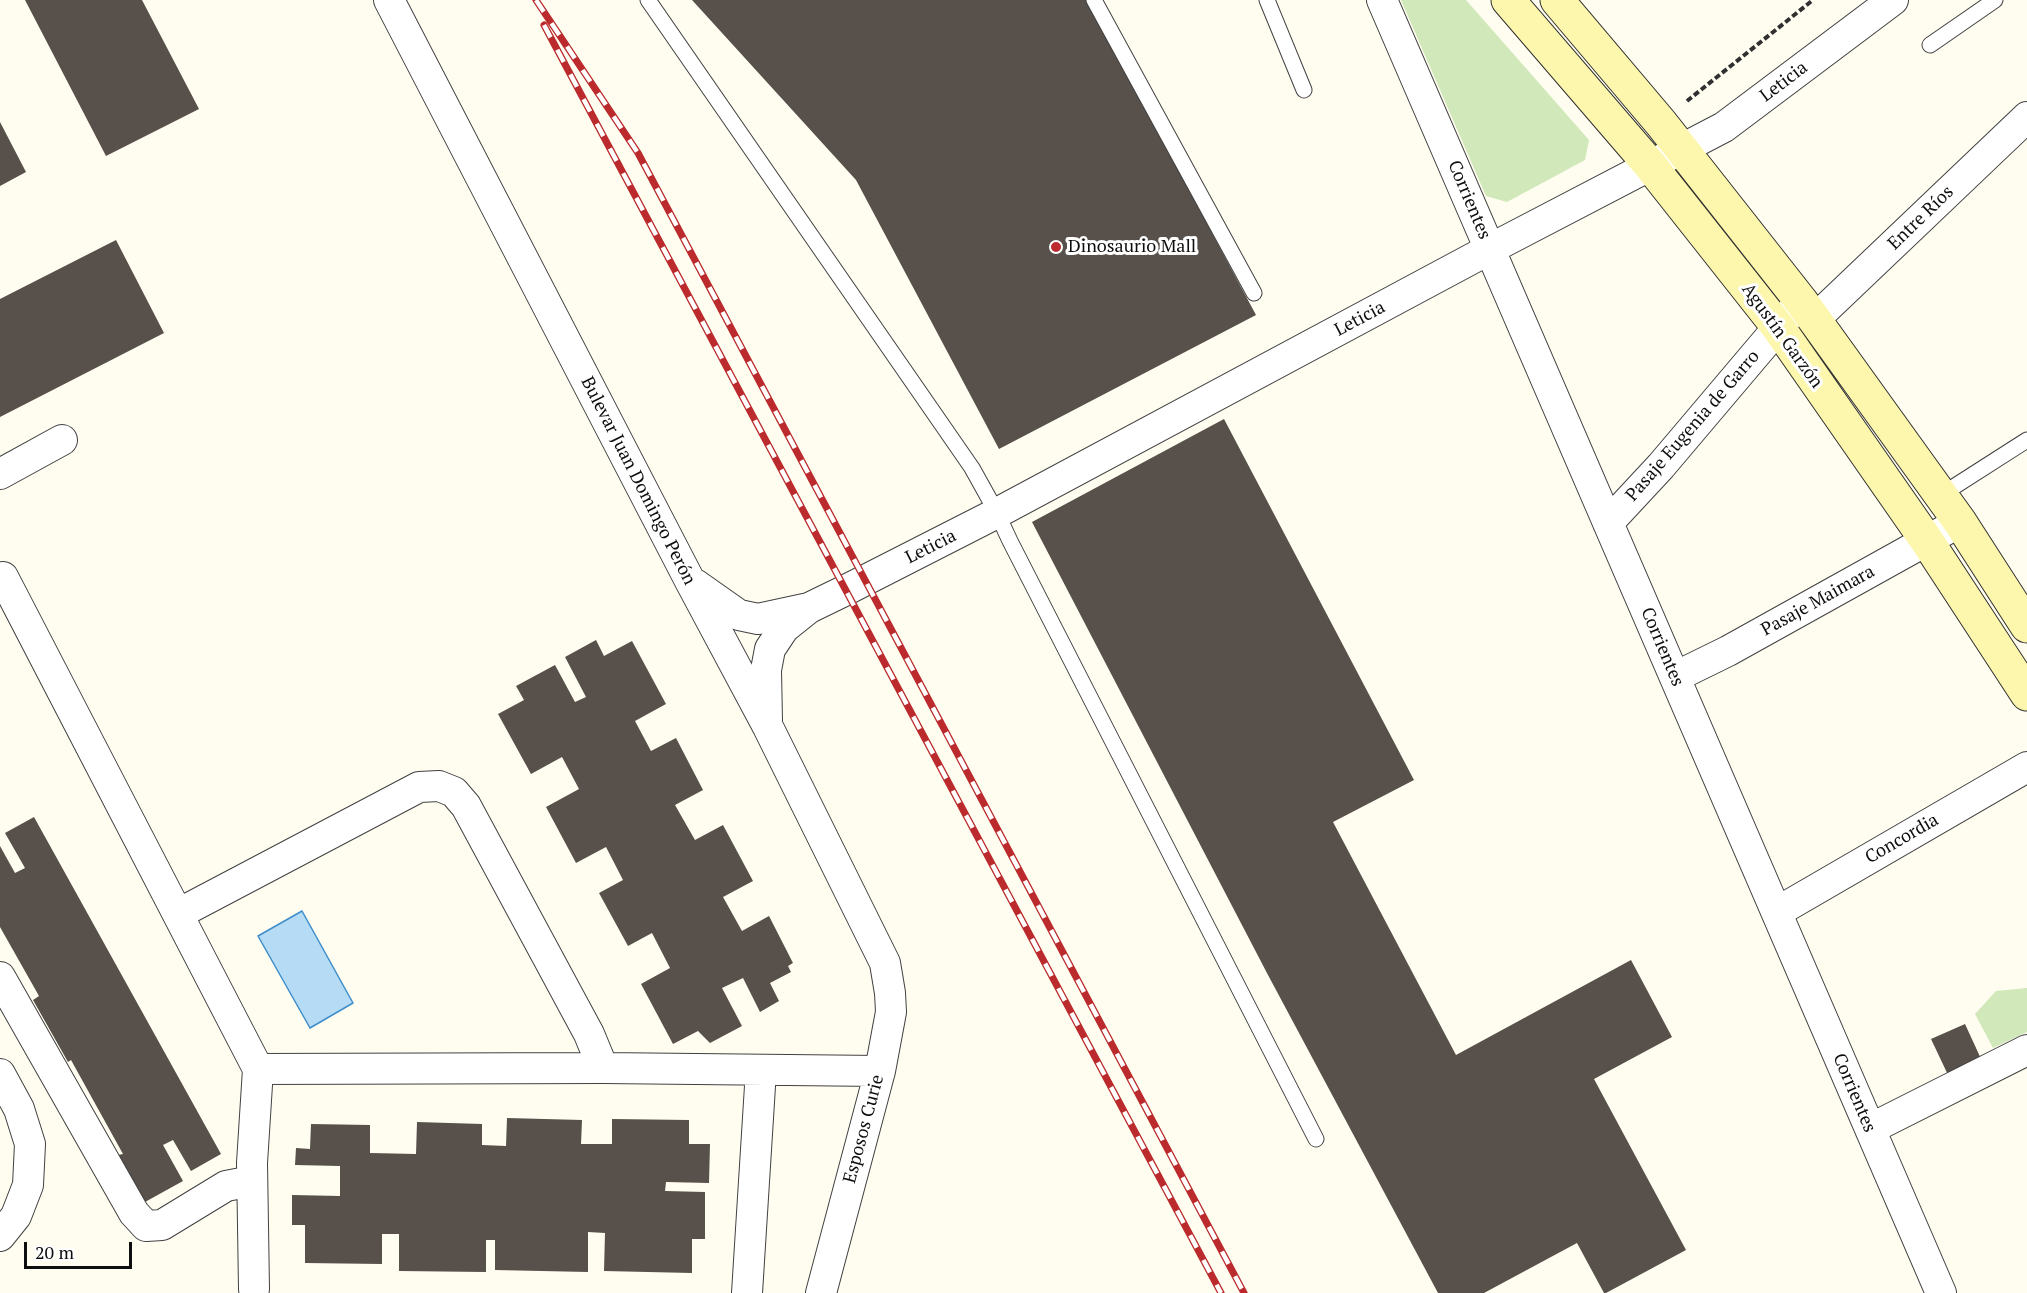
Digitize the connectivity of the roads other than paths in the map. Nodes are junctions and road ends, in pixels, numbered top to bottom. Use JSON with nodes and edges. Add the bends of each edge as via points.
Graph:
{"nodes":[{"id":1,"x":389,"y":0,"type":"edge"},
{"id":2,"x":648,"y":0,"type":"edge"},
{"id":3,"x":1094,"y":0,"type":"edge"},
{"id":4,"x":1267,"y":0,"type":"edge"},
{"id":5,"x":1382,"y":0,"type":"edge"},
{"id":6,"x":1508,"y":0,"type":"edge"},
{"id":7,"x":1557,"y":0,"type":"edge"},
{"id":8,"x":1893,"y":0,"type":"edge"},
{"id":9,"x":1995,"y":0,"type":"edge"},
{"id":10,"x":1930,"y":45,"type":"dead end"},
{"id":11,"x":1304,"y":90,"type":"dead end"},
{"id":12,"x":2027,"y":117,"type":"edge"},
{"id":13,"x":1682,"y":149,"type":"junction"},
{"id":14,"x":1650,"y":165,"type":"junction"},
{"id":15,"x":1490,"y":249,"type":"junction"},
{"id":16,"x":1254,"y":292,"type":"dead end"},
{"id":17,"x":1808,"y":310,"type":"junction"},
{"id":18,"x":1778,"y":327,"type":"junction"},
{"id":19,"x":62,"y":440,"type":"dead end"},
{"id":20,"x":2027,"y":440,"type":"edge"},
{"id":21,"x":0,"y":474,"type":"edge"},
{"id":22,"x":1941,"y":495,"type":"junction"},
{"id":23,"x":998,"y":513,"type":"junction"},
{"id":24,"x":1960,"y":522,"type":"junction"},
{"id":25,"x":1608,"y":523,"type":"junction"},
{"id":26,"x":1927,"y":541,"type":"junction"},
{"id":27,"x":3,"y":577,"type":"dead end"},
{"id":28,"x":690,"y":580,"type":"junction"},
{"id":29,"x":809,"y":608,"type":"junction"},
{"id":30,"x":2027,"y":626,"type":"edge"},
{"id":31,"x":1675,"y":677,"type":"junction"},
{"id":32,"x":2027,"y":694,"type":"edge"},
{"id":33,"x":768,"y":727,"type":"junction"},
{"id":34,"x":2027,"y":767,"type":"edge"},
{"id":35,"x":1777,"y":912,"type":"junction"},
{"id":36,"x":178,"y":914,"type":"junction"},
{"id":37,"x":885,"y":963,"type":"joint"},
{"id":38,"x":0,"y":977,"type":"edge"},
{"id":39,"x":2027,"y":1050,"type":"edge"},
{"id":40,"x":603,"y":1068,"type":"junction"},
{"id":41,"x":258,"y":1069,"type":"junction"},
{"id":42,"x":761,"y":1070,"type":"junction"},
{"id":43,"x":880,"y":1071,"type":"junction"},
{"id":44,"x":0,"y":1074,"type":"edge"},
{"id":45,"x":1870,"y":1129,"type":"junction"},
{"id":46,"x":1316,"y":1139,"type":"dead end"},
{"id":47,"x":252,"y":1181,"type":"junction"},
{"id":48,"x":8,"y":1226,"type":"edge"},
{"id":49,"x":254,"y":1289,"type":"dead end"},
{"id":50,"x":747,"y":1293,"type":"edge"},
{"id":51,"x":821,"y":1293,"type":"edge"},
{"id":52,"x":1941,"y":1293,"type":"edge"}],
"edges":[{"from":1,"to":28,"type":"street","name":"Bulevar Juan Domingo Perón"},
{"from":2,"to":23,"type":"lane","via":[[972,468]]},
{"from":3,"to":16,"type":"lane"},
{"from":4,"to":11,"type":"lane"},
{"from":5,"to":15,"type":"street","name":"Corrientes"},
{"from":6,"to":14,"type":"main road","name":"Agustín Garzón"},
{"from":7,"to":13,"type":"main road","name":"Agustín Garzón"},
{"from":8,"to":13,"type":"street","name":"Leticia","via":[[1724,128]]},
{"from":9,"to":10,"type":"lane"},
{"from":12,"to":17,"type":"street","name":"Entre Ríos"},
{"from":13,"to":14,"type":"street","name":"Leticia"},
{"from":13,"to":17,"type":"main road","name":"Agustín Garzón"},
{"from":14,"to":15,"type":"street","name":"Leticia"},
{"from":14,"to":18,"type":"main road","name":"Agustín Garzón"},
{"from":15,"to":23,"type":"street","name":"Leticia"},
{"from":15,"to":25,"type":"street","name":"Corrientes"},
{"from":17,"to":18,"type":"street","name":"Pasaje Eugenia de Garro"},
{"from":17,"to":22,"type":"main road","name":"Agustín Garzón"},
{"from":18,"to":25,"type":"street","name":"Pasaje Eugenia de Garro"},
{"from":18,"to":26,"type":"main road","name":"Agustín Garzón"},
{"from":19,"to":21,"type":"street"},
{"from":20,"to":22,"type":"lane"},
{"from":22,"to":24,"type":"main road","name":"Agustín Garzón"},
{"from":23,"to":29,"type":"street","name":"Leticia"},
{"from":23,"to":46,"type":"lane"},
{"from":24,"to":26,"type":"street","name":"Pasaje Maimara"},
{"from":24,"to":30,"type":"main road","name":"Agustín Garzón"},
{"from":25,"to":31,"type":"street","name":"Corrientes"},
{"from":26,"to":31,"type":"street","name":"Pasaje Maimara"},
{"from":26,"to":32,"type":"main road","name":"Agustín Garzón"},
{"from":27,"to":36,"type":"street"},
{"from":28,"to":29,"type":"street","name":"Leticia","via":[[740,615],[758,619]]},
{"from":28,"to":33,"type":"street","name":"Bulevar Juan Domingo Perón"},
{"from":29,"to":33,"type":"street","name":"Leticia","via":[[784,628],[770,649],[766,670]]},
{"from":31,"to":35,"type":"street","name":"Corrientes"},
{"from":33,"to":37,"type":"street","name":"Bulevar Juan Domingo Perón"},
{"from":34,"to":35,"type":"street","name":"Concordia"},
{"from":35,"to":45,"type":"street","name":"Corrientes"},
{"from":36,"to":40,"type":"street","via":[[419,787],[439,786],[454,792],[466,806],[573,1003]]},
{"from":36,"to":41,"type":"street"},
{"from":37,"to":43,"type":"street","name":"Esposos Curie","via":[[891,1012]]},
{"from":38,"to":47,"type":"street","via":[[134,1213],[146,1226],[162,1225],[226,1186]]},
{"from":39,"to":45,"type":"street"},
{"from":40,"to":41,"type":"street"},
{"from":40,"to":42,"type":"street"},
{"from":41,"to":47,"type":"street"},
{"from":42,"to":43,"type":"street"},
{"from":42,"to":50,"type":"street"},
{"from":43,"to":51,"type":"street","name":"Esposos Curie"},
{"from":44,"to":48,"type":"street","via":[[19,1109],[30,1144],[28,1185]]},
{"from":45,"to":52,"type":"street","name":"Corrientes"},
{"from":47,"to":49,"type":"street"}]}
